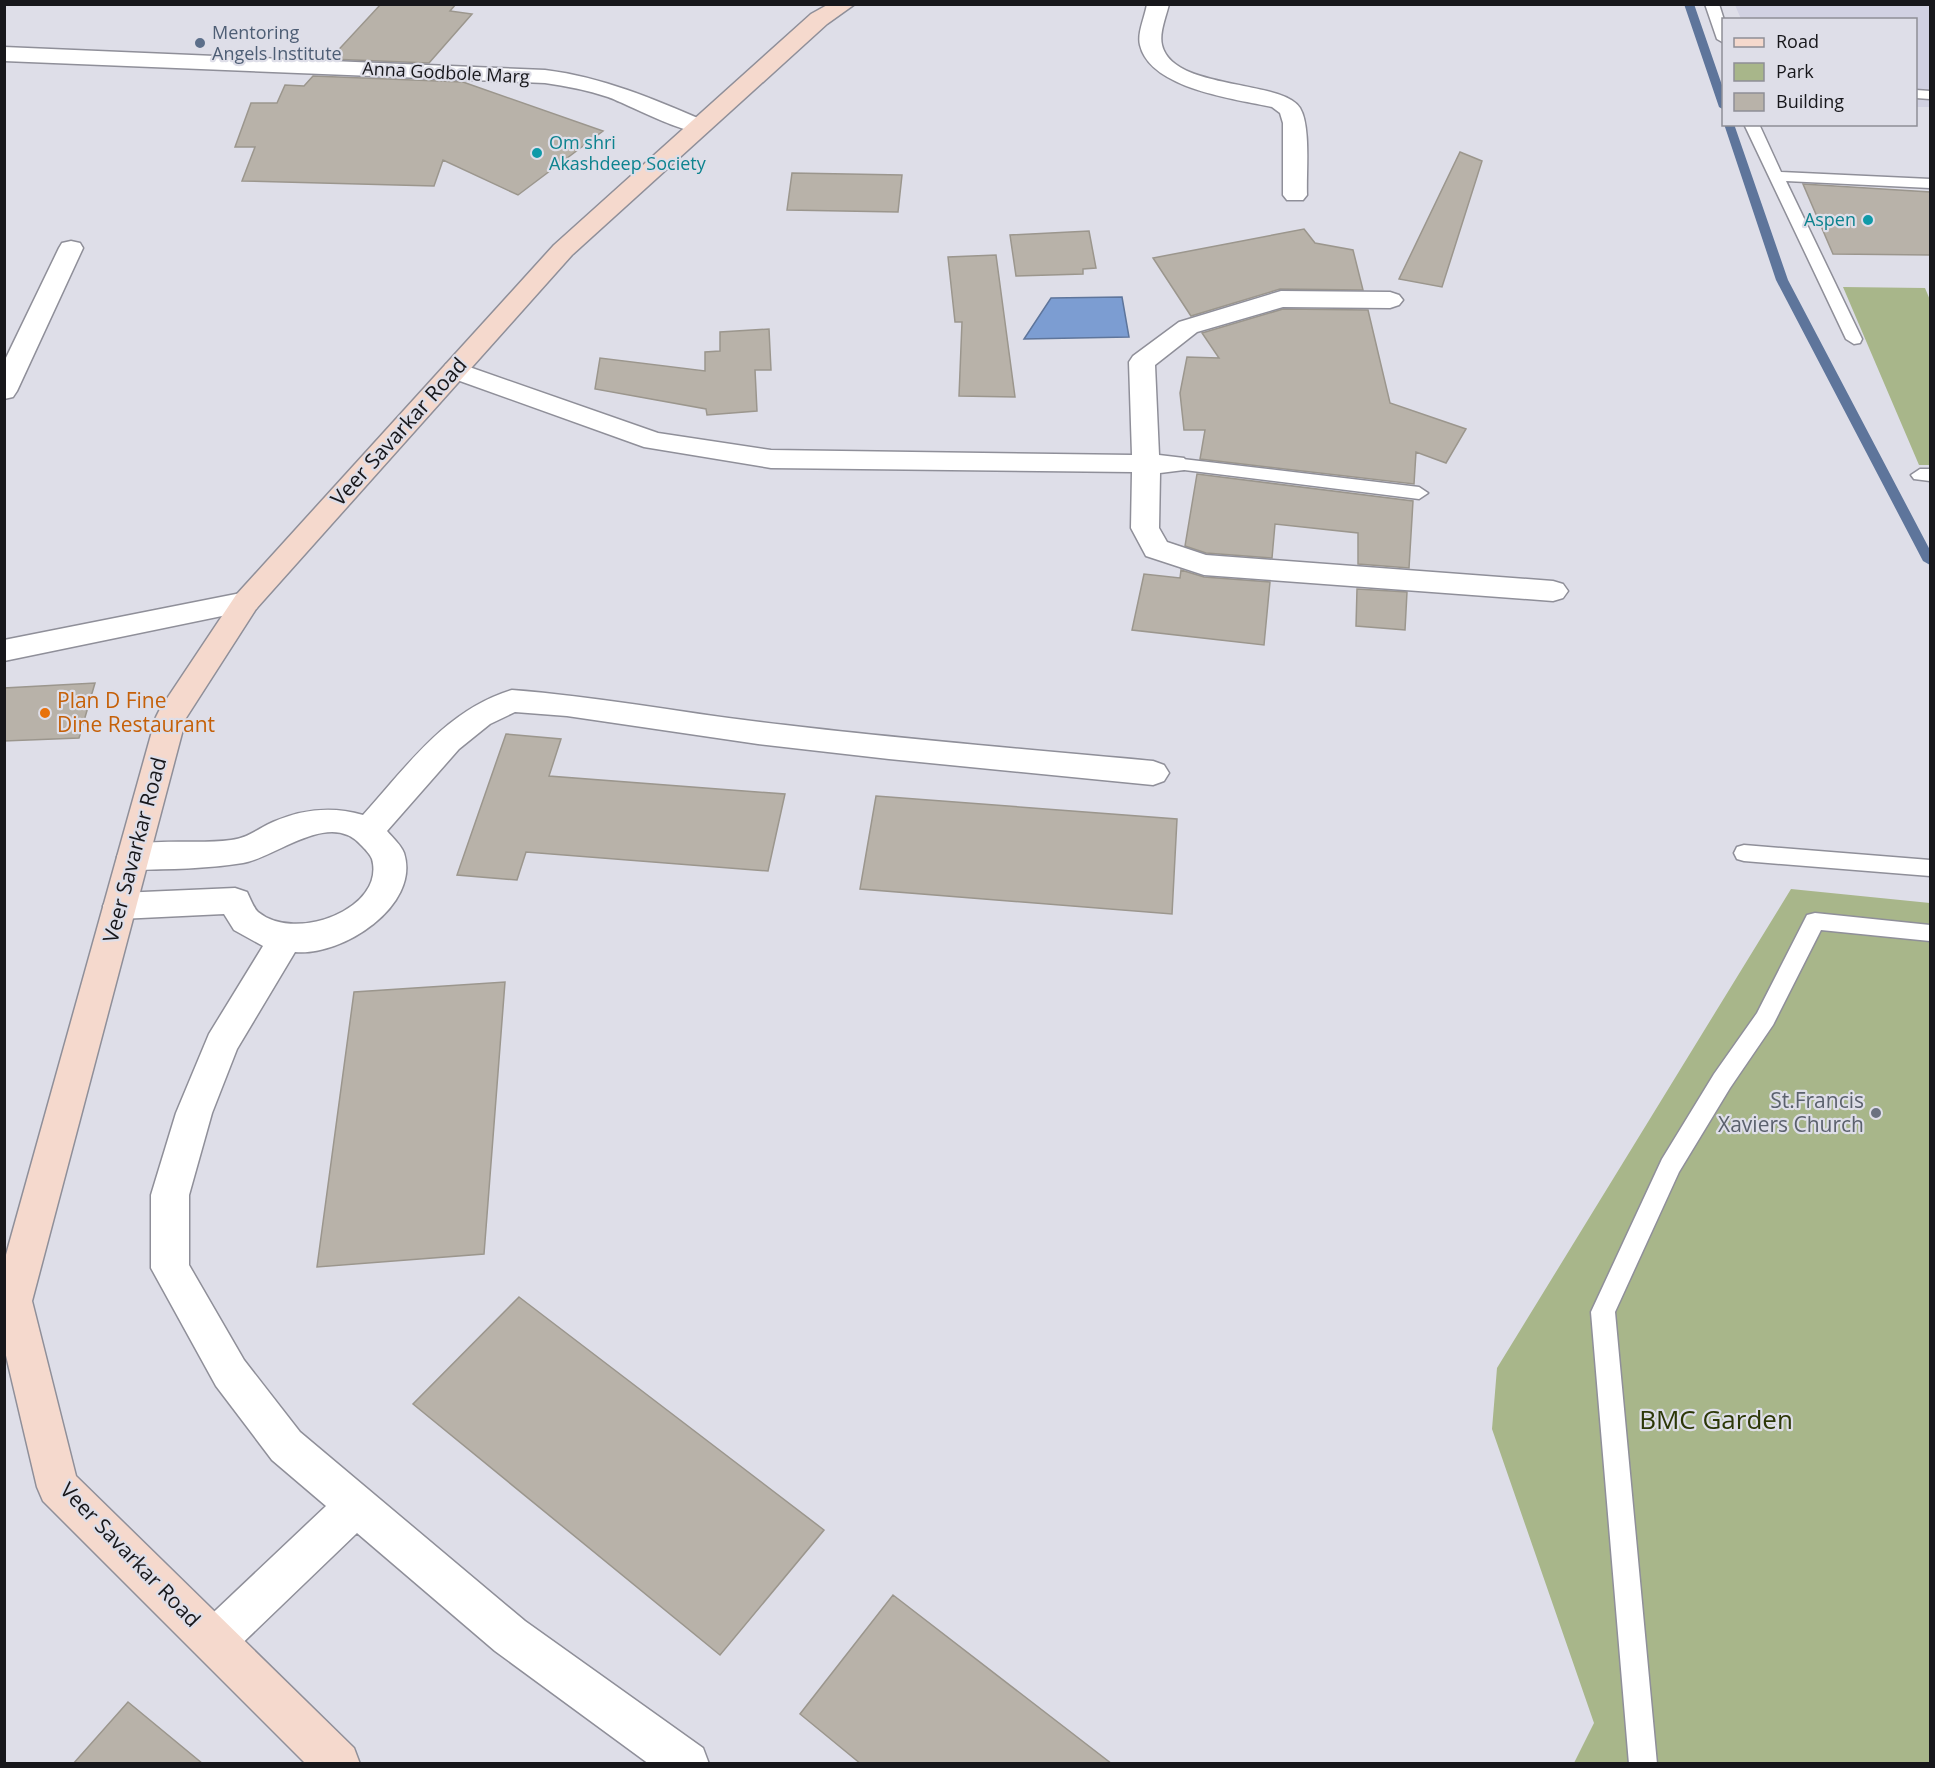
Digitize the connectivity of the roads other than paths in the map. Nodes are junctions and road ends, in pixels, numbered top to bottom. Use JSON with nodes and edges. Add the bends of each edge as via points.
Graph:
{"nodes":[{"id":1,"x":845,"y":4,"type":"edge"},
{"id":2,"x":1158,"y":4,"type":"edge"},
{"id":3,"x":1713,"y":4,"type":"edge"},
{"id":4,"x":1722,"y":33,"type":"edge"},
{"id":5,"x":4,"y":54,"type":"edge"},
{"id":6,"x":1752,"y":126,"type":"edge"},
{"id":7,"x":699,"y":127,"type":"junction"},
{"id":8,"x":1776,"y":176,"type":"junction"},
{"id":9,"x":1930,"y":183,"type":"edge"},
{"id":10,"x":1295,"y":195,"type":"dead end"},
{"id":11,"x":70,"y":248,"type":"dead end"},
{"id":12,"x":1390,"y":300,"type":"dead end"},
{"id":13,"x":1854,"y":339,"type":"dead end"},
{"id":14,"x":455,"y":370,"type":"junction"},
{"id":15,"x":4,"y":390,"type":"edge"},
{"id":16,"x":1160,"y":464,"type":"junction"},
{"id":17,"x":1419,"y":493,"type":"dead end"},
{"id":18,"x":1553,"y":591,"type":"dead end"},
{"id":19,"x":246,"y":602,"type":"junction"},
{"id":20,"x":4,"y":651,"type":"edge"},
{"id":21,"x":1153,"y":773,"type":"dead end"},
{"id":22,"x":368,"y":831,"type":"junction"},
{"id":23,"x":249,"y":850,"type":"junction"},
{"id":24,"x":1744,"y":853,"type":"dead end"},
{"id":25,"x":133,"y":857,"type":"junction"},
{"id":26,"x":1930,"y":868,"type":"edge"},
{"id":27,"x":235,"y":901,"type":"junction"},
{"id":28,"x":120,"y":906,"type":"junction"},
{"id":29,"x":1930,"y":933,"type":"edge"},
{"id":30,"x":285,"y":939,"type":"junction"},
{"id":31,"x":9,"y":1305,"type":"edge"},
{"id":32,"x":357,"y":1504,"type":"junction"},
{"id":33,"x":214,"y":1641,"type":"junction"},
{"id":34,"x":338,"y":1764,"type":"edge"},
{"id":35,"x":687,"y":1764,"type":"edge"},
{"id":36,"x":1643,"y":1764,"type":"edge"}],
"edges":[{"from":1,"to":7,"type":"street","name":"Veer Savarkar Road","via":[[819,19]]},
{"from":2,"to":10,"type":"street","via":[[1151,45],[1156,58],[1168,68],[1184,78],[1280,102],[1290,110],[1294,123]]},
{"from":3,"to":4,"type":"lane"},
{"from":5,"to":7,"type":"street","name":"Anna Godbole Marg","via":[[472,72],[585,83]]},
{"from":6,"to":8,"type":"lane"},
{"from":7,"to":14,"type":"street","name":"Veer Savarkar Road","via":[[563,250]]},
{"from":8,"to":9,"type":"lane"},
{"from":8,"to":13,"type":"lane"},
{"from":11,"to":15,"type":"street"},
{"from":12,"to":16,"type":"street","via":[[1281,298],[1188,327],[1142,362]]},
{"from":14,"to":16,"type":"street","via":[[654,441],[771,459]]},
{"from":14,"to":19,"type":"street","name":"Veer Savarkar Road"},
{"from":16,"to":17,"type":"lane"},
{"from":16,"to":18,"type":"street","via":[[1145,528],[1156,549],[1204,565]]},
{"from":19,"to":20,"type":"street"},
{"from":19,"to":25,"type":"street","name":"Veer Savarkar Road","via":[[171,717]]},
{"from":21,"to":22,"type":"street","via":[[889,748],[512,701],[479,716],[448,741]]},
{"from":22,"to":23,"type":"street","via":[[347,823],[323,821],[299,825]]},
{"from":22,"to":30,"type":"street","via":[[382,844],[390,861],[389,881],[379,900],[362,917],[339,931]]},
{"from":23,"to":25,"type":"street"},
{"from":23,"to":27,"type":"street","via":[[236,879]]},
{"from":24,"to":26,"type":"lane"},
{"from":25,"to":28,"type":"street","name":"Veer Savarkar Road"},
{"from":27,"to":28,"type":"street"},
{"from":27,"to":30,"type":"street","via":[[245,920],[262,932]]},
{"from":28,"to":31,"type":"street","name":"Veer Savarkar Road"},
{"from":29,"to":36,"type":"lane","via":[[1815,921],[1765,1019],[1670,1166],[1603,1312]]},
{"from":30,"to":32,"type":"street","via":[[220,1044],[194,1113],[170,1195],[170,1268],[230,1373],[286,1446]]},
{"from":31,"to":33,"type":"street","name":"Veer Savarkar Road","via":[[58,1487]]},
{"from":32,"to":33,"type":"street"},
{"from":32,"to":35,"type":"street","via":[[510,1636]]},
{"from":33,"to":34,"type":"street","name":"Veer Savarkar Road"}]}
